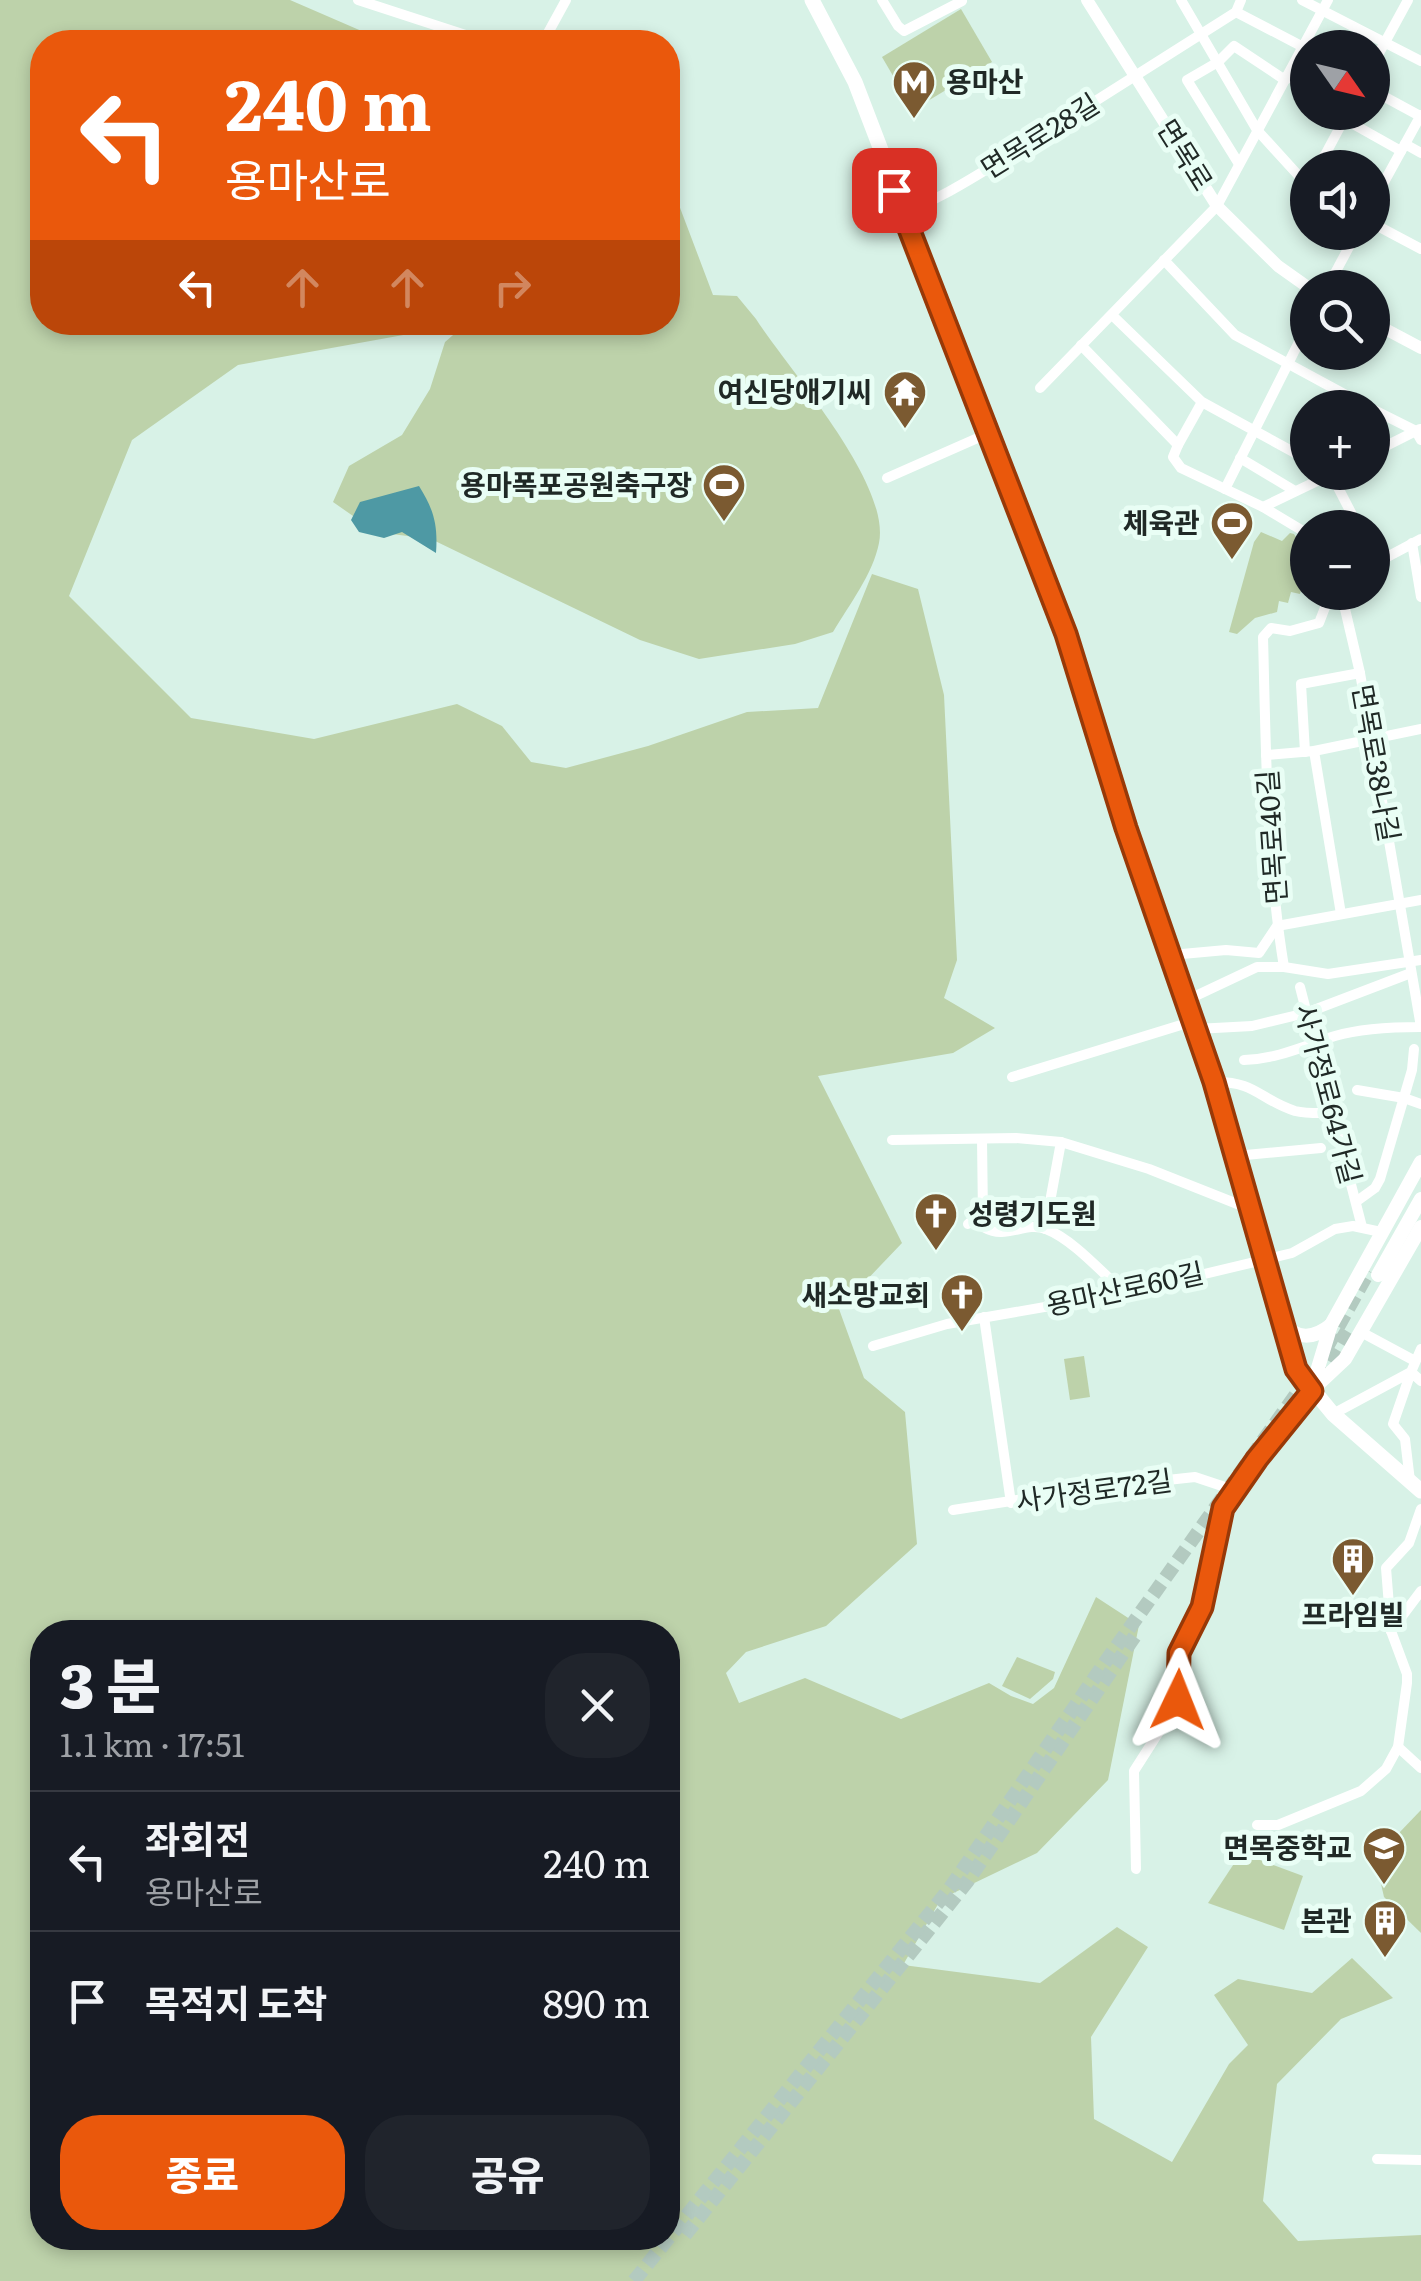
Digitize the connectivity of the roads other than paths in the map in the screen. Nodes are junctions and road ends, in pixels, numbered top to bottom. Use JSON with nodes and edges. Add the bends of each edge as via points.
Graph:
{"nodes":[{"id":1,"x":358,"y":0,"type":"edge"},
{"id":2,"x":566,"y":0,"type":"edge"},
{"id":3,"x":812,"y":0,"type":"edge"},
{"id":4,"x":882,"y":0,"type":"edge"},
{"id":5,"x":962,"y":0,"type":"edge"},
{"id":6,"x":1088,"y":0,"type":"edge"},
{"id":7,"x":1180,"y":0,"type":"edge"},
{"id":8,"x":1241,"y":0,"type":"edge"},
{"id":9,"x":1302,"y":0,"type":"edge"},
{"id":10,"x":1406,"y":0,"type":"edge"},
{"id":11,"x":390,"y":5,"type":"edge"},
{"id":12,"x":1325,"y":5,"type":"edge"},
{"id":13,"x":1421,"y":10,"type":"edge"},
{"id":14,"x":1236,"y":12,"type":"junction"},
{"id":15,"x":456,"y":30,"type":"edge"},
{"id":16,"x":549,"y":30,"type":"edge"},
{"id":17,"x":1313,"y":30,"type":"edge"},
{"id":18,"x":1363,"y":30,"type":"edge"},
{"id":19,"x":1390,"y":32,"type":"edge"},
{"id":20,"x":1201,"y":34,"type":"junction"},
{"id":21,"x":1290,"y":40,"type":"edge"},
{"id":22,"x":1390,"y":47,"type":"edge"},
{"id":23,"x":1421,"y":61,"type":"edge"},
{"id":24,"x":1218,"y":62,"type":"junction"},
{"id":25,"x":1290,"y":72,"type":"edge"},
{"id":26,"x":1135,"y":76,"type":"junction"},
{"id":27,"x":1286,"y":78,"type":"junction"},
{"id":28,"x":1290,"y":80,"type":"edge"},
{"id":29,"x":1390,"y":100,"type":"edge"},
{"id":30,"x":1420,"y":116,"type":"edge"},
{"id":31,"x":1258,"y":130,"type":"junction"},
{"id":32,"x":1371,"y":130,"type":"edge"},
{"id":33,"x":1403,"y":148,"type":"junction"},
{"id":34,"x":1421,"y":152,"type":"edge"},
{"id":35,"x":1239,"y":164,"type":"junction"},
{"id":36,"x":1390,"y":166,"type":"edge"},
{"id":37,"x":1290,"y":167,"type":"edge"},
{"id":38,"x":1217,"y":206,"type":"junction"},
{"id":39,"x":889,"y":218,"type":"dead end"},
{"id":40,"x":1390,"y":232,"type":"edge"},
{"id":41,"x":1421,"y":249,"type":"edge"},
{"id":42,"x":1164,"y":260,"type":"junction"},
{"id":43,"x":1290,"y":275,"type":"edge"},
{"id":44,"x":1112,"y":316,"type":"junction"},
{"id":45,"x":1390,"y":332,"type":"edge"},
{"id":46,"x":1082,"y":346,"type":"junction"},
{"id":47,"x":1421,"y":348,"type":"edge"},
{"id":48,"x":1290,"y":357,"type":"edge"},
{"id":49,"x":1286,"y":364,"type":"junction"},
{"id":50,"x":1040,"y":388,"type":"dead end"},
{"id":51,"x":1336,"y":390,"type":"edge"},
{"id":52,"x":1202,"y":402,"type":"junction"},
{"id":53,"x":1390,"y":418,"type":"edge"},
{"id":54,"x":1255,"y":430,"type":"junction"},
{"id":55,"x":1419,"y":433,"type":"edge"},
{"id":56,"x":989,"y":434,"type":"junction"},
{"id":57,"x":1178,"y":445,"type":"junction"},
{"id":58,"x":1390,"y":445,"type":"edge"},
{"id":59,"x":1290,"y":450,"type":"edge"},
{"id":60,"x":1240,"y":458,"type":"junction"},
{"id":61,"x":887,"y":478,"type":"dead end"},
{"id":62,"x":1225,"y":489,"type":"junction"},
{"id":63,"x":1295,"y":491,"type":"joint"},
{"id":64,"x":1263,"y":506,"type":"junction"},
{"id":65,"x":1290,"y":523,"type":"edge"},
{"id":66,"x":1417,"y":541,"type":"edge"},
{"id":67,"x":1390,"y":554,"type":"edge"},
{"id":68,"x":1421,"y":597,"type":"edge"},
{"id":69,"x":1324,"y":610,"type":"edge"},
{"id":70,"x":1345,"y":610,"type":"edge"},
{"id":71,"x":1360,"y":673,"type":"junction"},
{"id":72,"x":1421,"y":728,"type":"edge"},
{"id":73,"x":1371,"y":738,"type":"junction"},
{"id":74,"x":1310,"y":751,"type":"junction"},
{"id":75,"x":1266,"y":755,"type":"junction"},
{"id":76,"x":1421,"y":900,"type":"edge"},
{"id":77,"x":1401,"y":903,"type":"junction"},
{"id":78,"x":1340,"y":914,"type":"junction"},
{"id":79,"x":1278,"y":926,"type":"junction"},
{"id":80,"x":1172,"y":955,"type":"junction"},
{"id":81,"x":1414,"y":965,"type":"edge"},
{"id":82,"x":1284,"y":967,"type":"junction"},
{"id":83,"x":1300,"y":987,"type":"dead end"},
{"id":84,"x":1418,"y":995,"type":"edge"},
{"id":85,"x":1187,"y":1000,"type":"junction"},
{"id":86,"x":1306,"y":1014,"type":"junction"},
{"id":87,"x":1195,"y":1025,"type":"junction"},
{"id":88,"x":1421,"y":1027,"type":"edge"},
{"id":89,"x":1314,"y":1045,"type":"junction"},
{"id":90,"x":1414,"y":1048,"type":"dead end"},
{"id":91,"x":1244,"y":1060,"type":"dead end"},
{"id":92,"x":1012,"y":1076,"type":"dead end"},
{"id":93,"x":1214,"y":1082,"type":"junction"},
{"id":94,"x":1356,"y":1090,"type":"dead end"},
{"id":95,"x":1404,"y":1098,"type":"junction"},
{"id":96,"x":1421,"y":1104,"type":"edge"},
{"id":97,"x":1335,"y":1113,"type":"junction"},
{"id":98,"x":982,"y":1139,"type":"junction"},
{"id":99,"x":892,"y":1140,"type":"dead end"},
{"id":100,"x":1060,"y":1142,"type":"junction"},
{"id":101,"x":1322,"y":1148,"type":"dead end"},
{"id":102,"x":1236,"y":1156,"type":"junction"},
{"id":103,"x":1421,"y":1162,"type":"edge"},
{"id":104,"x":1421,"y":1176,"type":"edge"},
{"id":105,"x":1421,"y":1199,"type":"edge"},
{"id":106,"x":1357,"y":1201,"type":"junction"},
{"id":107,"x":1251,"y":1209,"type":"junction"},
{"id":108,"x":983,"y":1217,"type":"junction"},
{"id":109,"x":968,"y":1224,"type":"dead end"},
{"id":110,"x":1362,"y":1227,"type":"junction"},
{"id":111,"x":1421,"y":1227,"type":"edge"},
{"id":112,"x":1045,"y":1229,"type":"junction"},
{"id":113,"x":1381,"y":1232,"type":"junction"},
{"id":114,"x":1265,"y":1259,"type":"junction"},
{"id":115,"x":1125,"y":1294,"type":"junction"},
{"id":116,"x":984,"y":1316,"type":"junction"},
{"id":117,"x":1283,"y":1322,"type":"junction"},
{"id":118,"x":1329,"y":1331,"type":"junction"},
{"id":119,"x":1361,"y":1332,"type":"junction"},
{"id":120,"x":874,"y":1346,"type":"dead end"},
{"id":121,"x":1421,"y":1350,"type":"edge"},
{"id":122,"x":1350,"y":1351,"type":"junction"},
{"id":123,"x":1413,"y":1367,"type":"junction"},
{"id":124,"x":1421,"y":1381,"type":"edge"},
{"id":125,"x":1312,"y":1391,"type":"junction"},
{"id":126,"x":1334,"y":1414,"type":"junction"},
{"id":127,"x":1416,"y":1486,"type":"edge"},
{"id":128,"x":1234,"y":1490,"type":"junction"},
{"id":129,"x":1012,"y":1502,"type":"junction"},
{"id":130,"x":1421,"y":1509,"type":"edge"},
{"id":131,"x":953,"y":1510,"type":"dead end"},
{"id":132,"x":1421,"y":1591,"type":"edge"},
{"id":133,"x":1392,"y":1630,"type":"junction"},
{"id":134,"x":1398,"y":1747,"type":"junction"},
{"id":135,"x":1421,"y":1768,"type":"edge"},
{"id":136,"x":1257,"y":1825,"type":"dead end"},
{"id":137,"x":1136,"y":1870,"type":"dead end"},
{"id":138,"x":1377,"y":2159,"type":"dead end"},
{"id":139,"x":1421,"y":2160,"type":"edge"}],
"edges":[{"from":1,"to":11,"type":"street"},
{"from":2,"to":16,"type":"street"},
{"from":3,"to":56,"type":"main road","via":[[846,60]]},
{"from":4,"to":5,"type":"street","via":[[904,31]]},
{"from":6,"to":26,"type":"street","name":"면목로"},
{"from":7,"to":20,"type":"street"},
{"from":8,"to":14,"type":"street"},
{"from":9,"to":12,"type":"street"},
{"from":10,"to":13,"type":"street"},
{"from":10,"to":19,"type":"street"},
{"from":11,"to":15,"type":"street"},
{"from":12,"to":17,"type":"street"},
{"from":12,"to":18,"type":"street"},
{"from":14,"to":20,"type":"street","name":"면목로28길"},
{"from":14,"to":21,"type":"street"},
{"from":20,"to":24,"type":"street"},
{"from":20,"to":26,"type":"street","name":"면목로28길"},
{"from":22,"to":23,"type":"street"},
{"from":24,"to":27,"type":"street","via":[[1234,46]]},
{"from":24,"to":31,"type":"street"},
{"from":24,"to":35,"type":"street","via":[[1188,80]]},
{"from":25,"to":27,"type":"street"},
{"from":26,"to":38,"type":"street","name":"면목로"},
{"from":26,"to":39,"type":"street","name":"면목로28길","via":[[974,177]]},
{"from":27,"to":28,"type":"street"},
{"from":27,"to":31,"type":"street"},
{"from":29,"to":30,"type":"street"},
{"from":30,"to":33,"type":"street"},
{"from":31,"to":35,"type":"street"},
{"from":31,"to":37,"type":"street"},
{"from":32,"to":33,"type":"street"},
{"from":33,"to":34,"type":"street"},
{"from":33,"to":36,"type":"street"},
{"from":35,"to":38,"type":"street"},
{"from":38,"to":42,"type":"street"},
{"from":38,"to":43,"type":"street","name":"면목로"},
{"from":40,"to":41,"type":"street"},
{"from":42,"to":44,"type":"street"},
{"from":42,"to":49,"type":"street","via":[[1235,335]]},
{"from":44,"to":46,"type":"street"},
{"from":44,"to":52,"type":"street"},
{"from":45,"to":47,"type":"street"},
{"from":46,"to":50,"type":"street"},
{"from":46,"to":57,"type":"street"},
{"from":48,"to":49,"type":"street"},
{"from":49,"to":51,"type":"street"},
{"from":49,"to":54,"type":"street"},
{"from":52,"to":54,"type":"street"},
{"from":52,"to":57,"type":"street"},
{"from":53,"to":55,"type":"street"},
{"from":54,"to":59,"type":"street"},
{"from":54,"to":60,"type":"street"},
{"from":55,"to":58,"type":"street"},
{"from":56,"to":61,"type":"street"},
{"from":56,"to":80,"type":"main road","via":[[1066,634]]},
{"from":57,"to":62,"type":"street","via":[[1173,457],[1181,468]]},
{"from":60,"to":62,"type":"street"},
{"from":60,"to":63,"type":"street"},
{"from":62,"to":64,"type":"street"},
{"from":63,"to":64,"type":"street"},
{"from":64,"to":65,"type":"street"},
{"from":66,"to":67,"type":"street"},
{"from":66,"to":68,"type":"street"},
{"from":69,"to":75,"type":"street","via":[[1319,624],[1271,628],[1263,637]]},
{"from":70,"to":71,"type":"street","name":"면목로38나길"},
{"from":71,"to":73,"type":"street","name":"면목로38나길"},
{"from":71,"to":74,"type":"street","via":[[1301,684]]},
{"from":72,"to":73,"type":"street","name":"면목로40길"},
{"from":73,"to":74,"type":"street","name":"면목로40길"},
{"from":73,"to":77,"type":"street","name":"면목로38나길"},
{"from":74,"to":75,"type":"street","name":"면목로40길"},
{"from":74,"to":78,"type":"street","name":"면목로40길"},
{"from":75,"to":79,"type":"street","name":"면목로40길"},
{"from":76,"to":77,"type":"street"},
{"from":77,"to":78,"type":"street"},
{"from":77,"to":81,"type":"street","name":"면목로38나길"},
{"from":78,"to":79,"type":"street"},
{"from":79,"to":80,"type":"street","via":[[1260,953]]},
{"from":79,"to":82,"type":"street","name":"면목로40길"},
{"from":80,"to":85,"type":"main road"},
{"from":81,"to":82,"type":"street","via":[[1328,974]]},
{"from":81,"to":84,"type":"street","name":"면목로38나길"},
{"from":81,"to":86,"type":"street"},
{"from":82,"to":85,"type":"street","via":[[1257,967]]},
{"from":83,"to":86,"type":"street","name":"사가정로64가길"},
{"from":84,"to":88,"type":"street","name":"면목로38나길"},
{"from":85,"to":87,"type":"main road"},
{"from":86,"to":87,"type":"street","via":[[1252,1026]]},
{"from":86,"to":89,"type":"street","name":"사가정로64가길"},
{"from":87,"to":92,"type":"street"},
{"from":87,"to":93,"type":"main road"},
{"from":88,"to":89,"type":"street","via":[[1343,1034]]},
{"from":89,"to":91,"type":"street"},
{"from":89,"to":97,"type":"street","name":"사가정로64가길"},
{"from":90,"to":95,"type":"street","name":"사가정로64가길"},
{"from":93,"to":97,"type":"street","via":[[1247,1085],[1299,1112]]},
{"from":93,"to":102,"type":"main road"},
{"from":94,"to":95,"type":"street"},
{"from":95,"to":96,"type":"street"},
{"from":95,"to":106,"type":"street","name":"사가정로64가길","via":[[1379,1182]]},
{"from":97,"to":106,"type":"street","name":"사가정로64가길"},
{"from":98,"to":99,"type":"street"},
{"from":98,"to":100,"type":"street"},
{"from":98,"to":108,"type":"street"},
{"from":100,"to":107,"type":"street"},
{"from":100,"to":112,"type":"street"},
{"from":101,"to":102,"type":"street"},
{"from":102,"to":107,"type":"main road"},
{"from":103,"to":113,"type":"main road"},
{"from":104,"to":105,"type":"main road","via":[[1373,1273]]},
{"from":106,"to":110,"type":"street","name":"사가정로64가길"},
{"from":107,"to":114,"type":"main road"},
{"from":108,"to":109,"type":"street"},
{"from":108,"to":112,"type":"street","via":[[984,1227],[996,1234]]},
{"from":110,"to":113,"type":"street"},
{"from":110,"to":114,"type":"street","name":"용마산로60길","via":[[1335,1229],[1292,1253]]},
{"from":111,"to":119,"type":"main road"},
{"from":112,"to":115,"type":"street"},
{"from":113,"to":118,"type":"main road"},
{"from":114,"to":115,"type":"street","name":"용마산로60길"},
{"from":114,"to":117,"type":"main road"},
{"from":115,"to":116,"type":"street","name":"용마산로60길"},
{"from":116,"to":120,"type":"street","name":"용마산로60길"},
{"from":116,"to":129,"type":"street"},
{"from":117,"to":118,"type":"main road","via":[[1303,1336]]},
{"from":117,"to":125,"type":"main road","via":[[1297,1372]]},
{"from":118,"to":122,"type":"main road","via":[[1332,1352]]},
{"from":118,"to":125,"type":"main road"},
{"from":119,"to":122,"type":"main road"},
{"from":119,"to":123,"type":"street"},
{"from":121,"to":123,"type":"street"},
{"from":122,"to":125,"type":"main road"},
{"from":123,"to":124,"type":"street"},
{"from":123,"to":126,"type":"street"},
{"from":123,"to":127,"type":"street","via":[[1393,1424],[1405,1439]]},
{"from":125,"to":126,"type":"main road"},
{"from":125,"to":128,"type":"street"},
{"from":126,"to":127,"type":"main road"},
{"from":128,"to":129,"type":"street","name":"사가정로72길","via":[[1195,1477]]},
{"from":128,"to":137,"type":"street","via":[[1217,1528],[1202,1607],[1179,1653],[1178,1702],[1134,1771]]},
{"from":129,"to":131,"type":"street","name":"사가정로72길"},
{"from":130,"to":133,"type":"street","via":[[1410,1543],[1386,1568]]},
{"from":132,"to":133,"type":"street"},
{"from":133,"to":134,"type":"street","via":[[1407,1674]]},
{"from":134,"to":135,"type":"street"},
{"from":134,"to":136,"type":"street","via":[[1360,1792],[1278,1826]]},
{"from":138,"to":139,"type":"street"}]}
